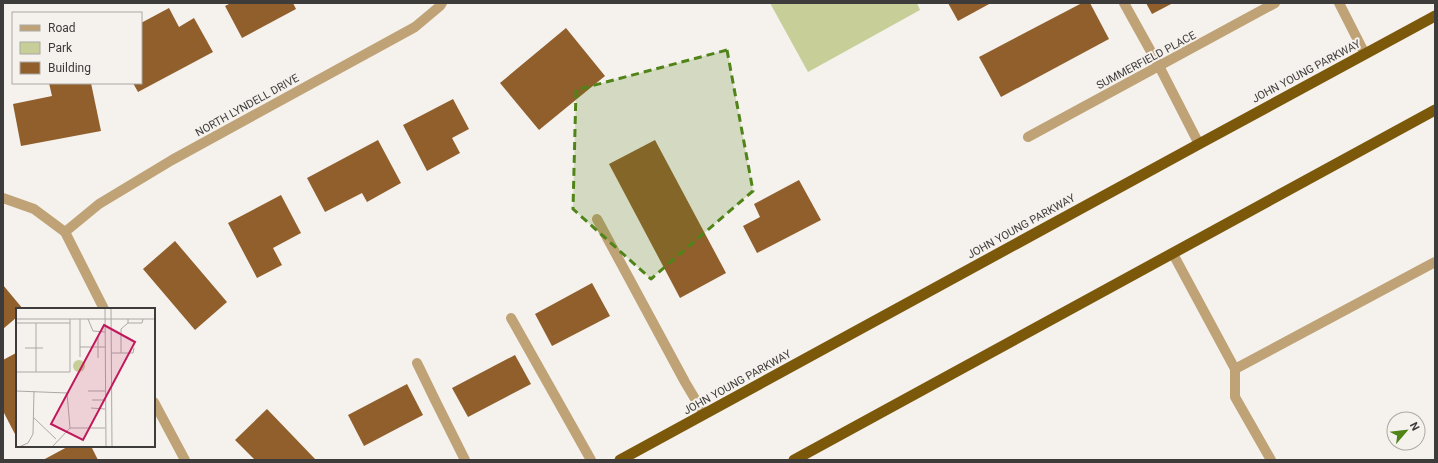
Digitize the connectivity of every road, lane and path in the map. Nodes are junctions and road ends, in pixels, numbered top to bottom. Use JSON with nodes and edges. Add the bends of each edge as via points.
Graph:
{"nodes":[{"id":1,"x":442,"y":3,"type":"edge"},
{"id":2,"x":1124,"y":3,"type":"edge"},
{"id":3,"x":1275,"y":3,"type":"edge"},
{"id":4,"x":1339,"y":3,"type":"edge"},
{"id":5,"x":1435,"y":16,"type":"edge"},
{"id":6,"x":1365,"y":54,"type":"junction"},
{"id":7,"x":1159,"y":66,"type":"junction"},
{"id":8,"x":1435,"y":110,"type":"edge"},
{"id":9,"x":1028,"y":137,"type":"dead end"},
{"id":10,"x":1199,"y":144,"type":"junction"},
{"id":11,"x":3,"y":198,"type":"edge"},
{"id":12,"x":597,"y":219,"type":"dead end"},
{"id":13,"x":65,"y":232,"type":"junction"},
{"id":14,"x":1173,"y":254,"type":"junction"},
{"id":15,"x":1435,"y":262,"type":"edge"},
{"id":16,"x":103,"y":308,"type":"edge"},
{"id":17,"x":511,"y":318,"type":"dead end"},
{"id":18,"x":417,"y":363,"type":"dead end"},
{"id":19,"x":1235,"y":368,"type":"junction"},
{"id":20,"x":155,"y":404,"type":"edge"},
{"id":21,"x":704,"y":414,"type":"junction"},
{"id":22,"x":185,"y":460,"type":"edge"},
{"id":23,"x":465,"y":460,"type":"edge"},
{"id":24,"x":591,"y":460,"type":"edge"},
{"id":25,"x":620,"y":460,"type":"edge"},
{"id":26,"x":794,"y":460,"type":"edge"},
{"id":27,"x":1271,"y":460,"type":"edge"}],
"edges":[{"from":1,"to":13,"type":"street","name":"NORTH LYNDELL DRIVE","via":[[415,27],[172,160],[98,204]]},
{"from":2,"to":7,"type":"street"},
{"from":3,"to":7,"type":"street","name":"SUMMERFIELD PLACE"},
{"from":4,"to":6,"type":"street"},
{"from":5,"to":6,"type":"highway","name":"JOHN YOUNG PARKWAY"},
{"from":6,"to":10,"type":"highway","name":"JOHN YOUNG PARKWAY"},
{"from":7,"to":9,"type":"street","name":"SUMMERFIELD PLACE"},
{"from":7,"to":10,"type":"street"},
{"from":8,"to":14,"type":"highway"},
{"from":10,"to":21,"type":"highway","name":"JOHN YOUNG PARKWAY"},
{"from":11,"to":13,"type":"street","via":[[34,209]]},
{"from":12,"to":21,"type":"street"},
{"from":13,"to":16,"type":"street"},
{"from":14,"to":19,"type":"street"},
{"from":14,"to":26,"type":"highway"},
{"from":15,"to":19,"type":"street"},
{"from":17,"to":24,"type":"street"},
{"from":18,"to":23,"type":"street"},
{"from":19,"to":27,"type":"street","via":[[1235,396]]},
{"from":20,"to":22,"type":"street"},
{"from":21,"to":25,"type":"highway","name":"JOHN YOUNG PARKWAY"}]}
